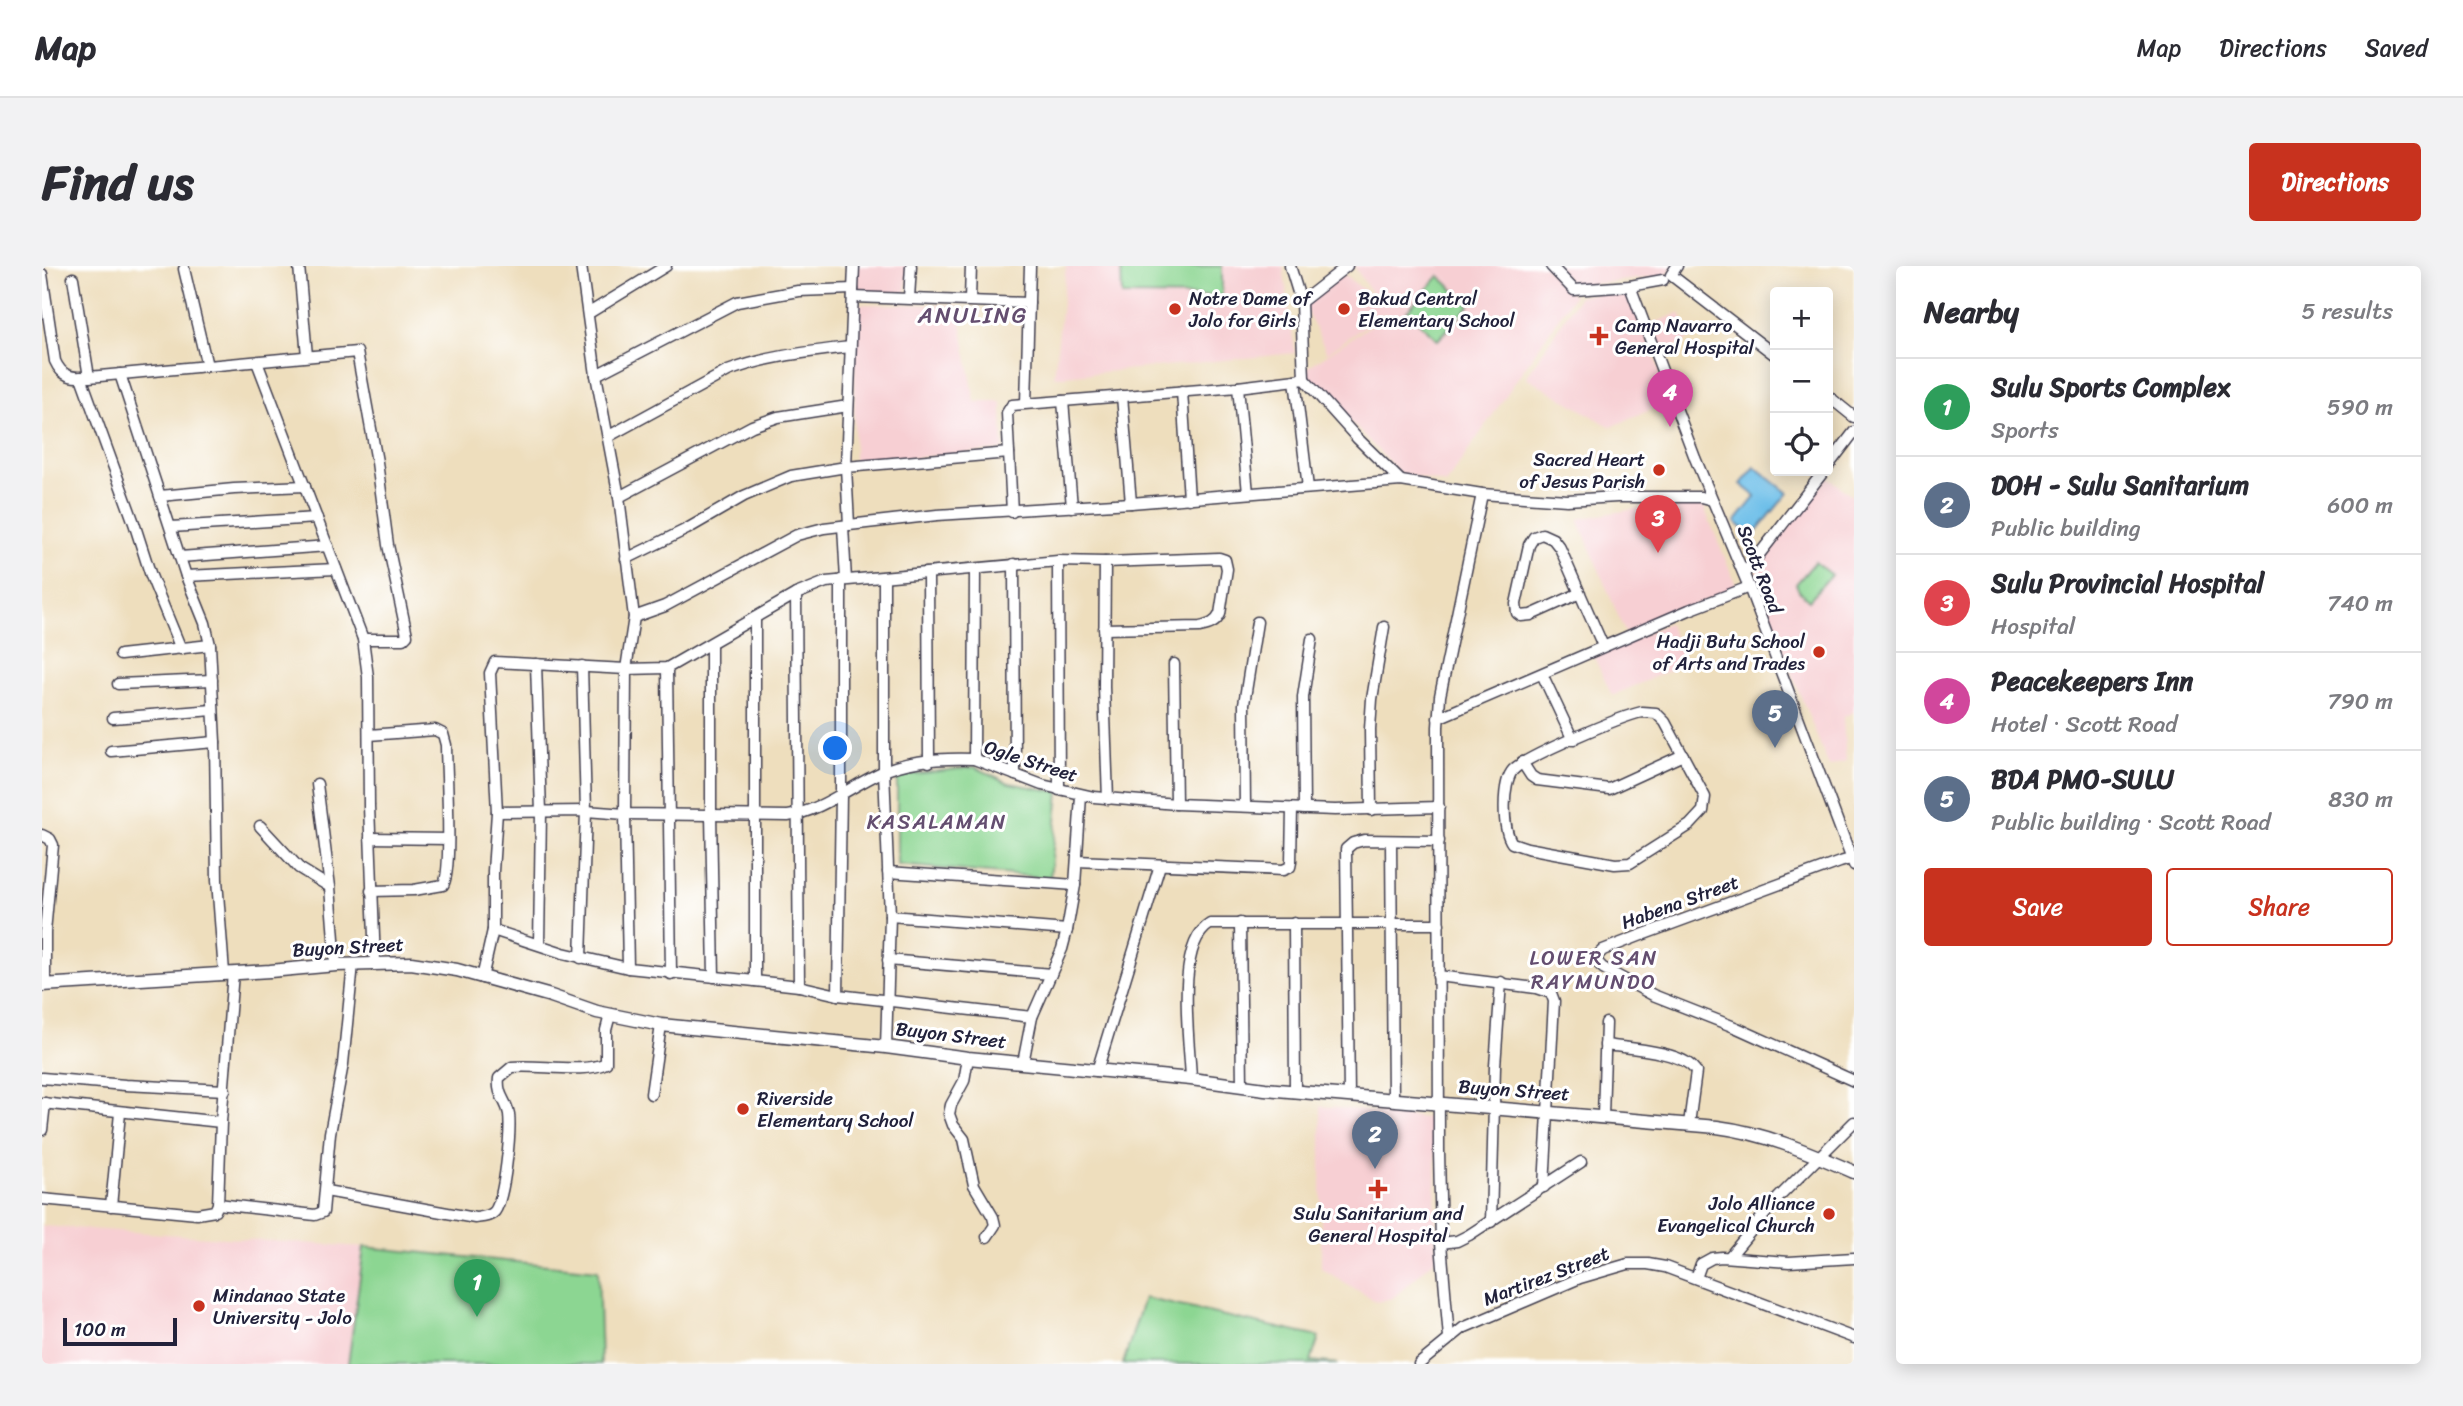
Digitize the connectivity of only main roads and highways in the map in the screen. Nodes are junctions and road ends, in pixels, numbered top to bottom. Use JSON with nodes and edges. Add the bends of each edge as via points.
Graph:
{"nodes":[{"id":1,"x":43,"y":985,"type":"edge"},
{"id":2,"x":1854,"y":1172,"type":"edge"}],
"edges":[{"from":1,"to":2,"type":"main road","name":"Buyon Street","via":[[411,962],[661,1025],[1296,1092],[1689,1124],[1745,1132]]}]}
